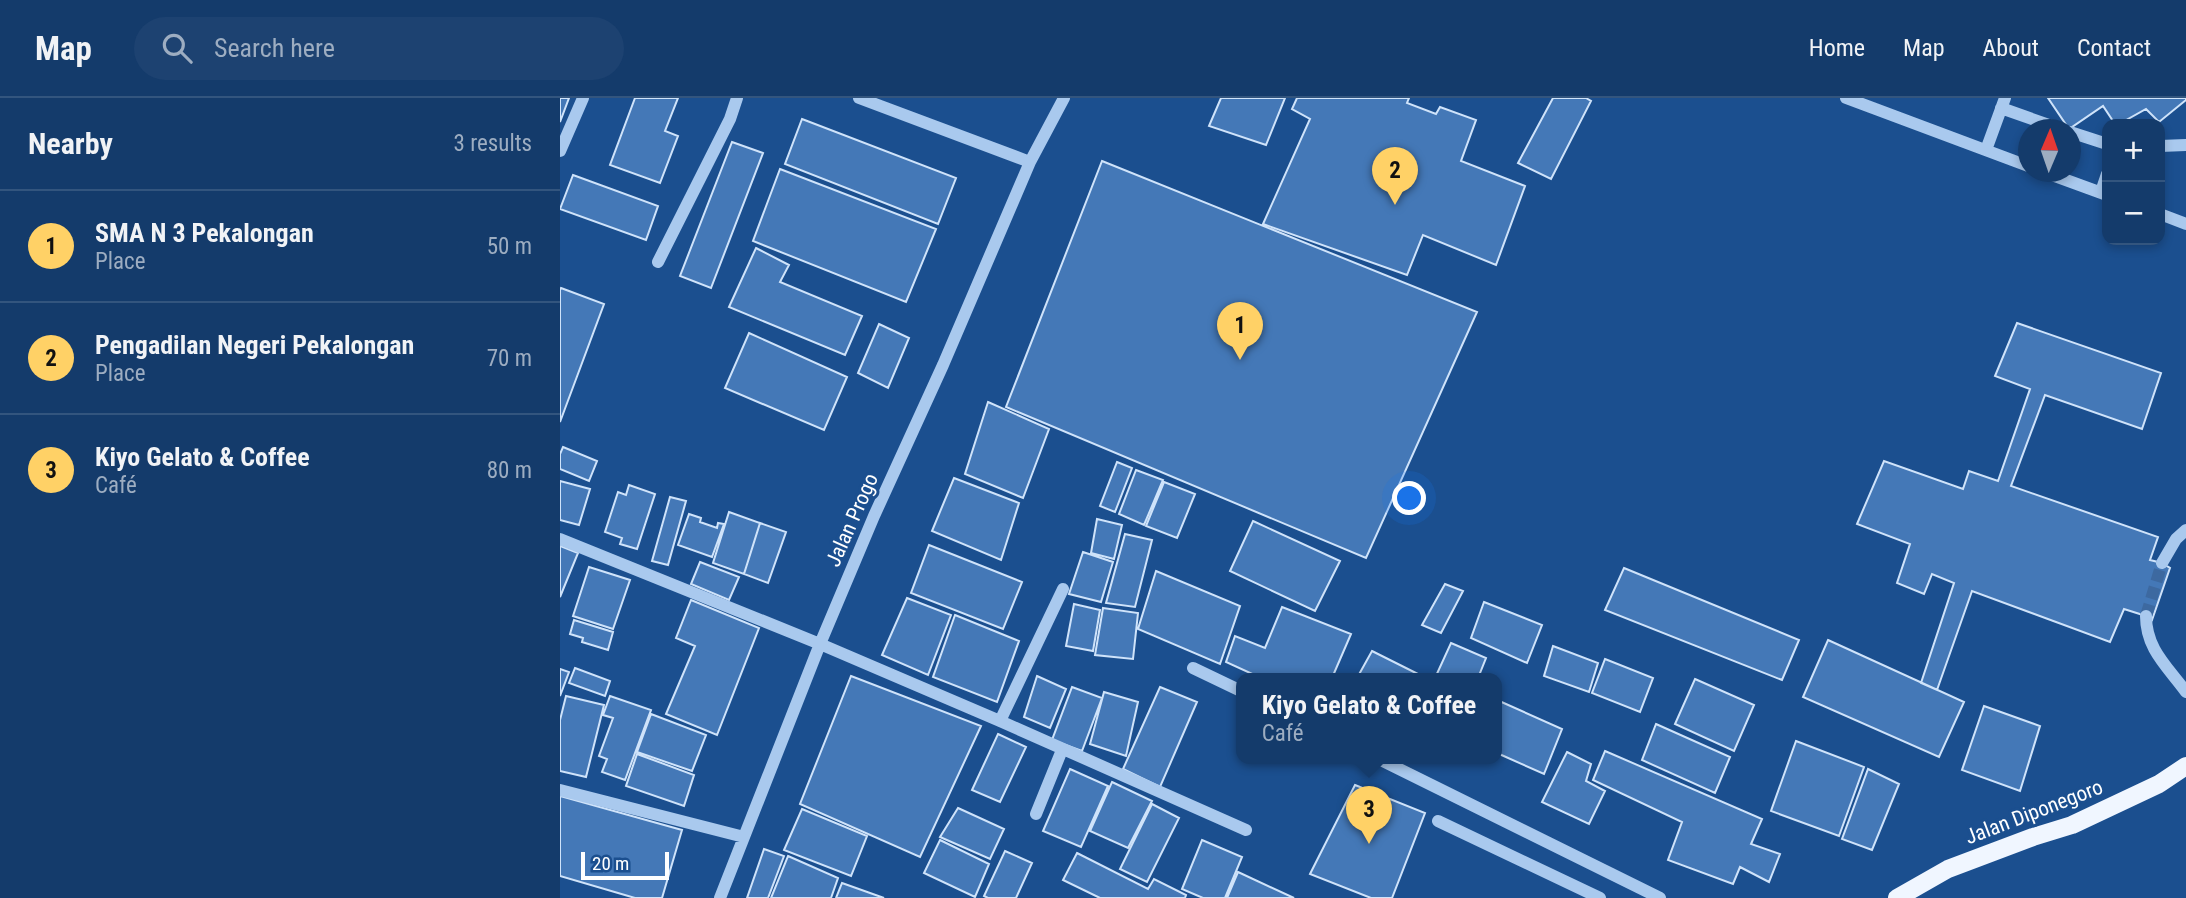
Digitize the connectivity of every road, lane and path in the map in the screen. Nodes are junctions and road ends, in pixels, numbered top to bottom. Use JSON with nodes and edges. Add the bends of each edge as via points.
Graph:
{"nodes":[{"id":1,"x":583,"y":98,"type":"edge"},
{"id":2,"x":737,"y":98,"type":"edge"},
{"id":3,"x":859,"y":98,"type":"edge"},
{"id":4,"x":1064,"y":98,"type":"edge"},
{"id":5,"x":1846,"y":98,"type":"edge"},
{"id":6,"x":2003,"y":103,"type":"edge"},
{"id":7,"x":2039,"y":119,"type":"edge"},
{"id":8,"x":2081,"y":136,"type":"edge"},
{"id":9,"x":2102,"y":143,"type":"edge"},
{"id":10,"x":2186,"y":145,"type":"edge"},
{"id":11,"x":2165,"y":146,"type":"edge"},
{"id":12,"x":1986,"y":150,"type":"junction"},
{"id":13,"x":560,"y":151,"type":"edge"},
{"id":14,"x":1030,"y":162,"type":"junction"},
{"id":15,"x":2018,"y":162,"type":"edge"},
{"id":16,"x":2072,"y":182,"type":"edge"},
{"id":17,"x":2102,"y":193,"type":"edge"},
{"id":18,"x":2165,"y":216,"type":"edge"},
{"id":19,"x":2186,"y":224,"type":"edge"},
{"id":20,"x":658,"y":262,"type":"dead end"},
{"id":21,"x":2186,"y":530,"type":"edge"},
{"id":22,"x":560,"y":539,"type":"edge"},
{"id":23,"x":2162,"y":563,"type":"tunnel mouth"},
{"id":24,"x":1063,"y":589,"type":"dead end"},
{"id":25,"x":2146,"y":616,"type":"tunnel mouth"},
{"id":26,"x":820,"y":644,"type":"junction"},
{"id":27,"x":1193,"y":668,"type":"dead end"},
{"id":28,"x":1236,"y":689,"type":"edge"},
{"id":29,"x":2186,"y":692,"type":"edge"},
{"id":30,"x":1000,"y":721,"type":"junction"},
{"id":31,"x":1062,"y":750,"type":"junction"},
{"id":32,"x":1389,"y":764,"type":"edge"},
{"id":33,"x":2186,"y":766,"type":"edge"},
{"id":34,"x":2186,"y":784,"type":"edge"},
{"id":35,"x":2159,"y":785,"type":"junction"},
{"id":36,"x":560,"y":790,"type":"edge"},
{"id":37,"x":1036,"y":814,"type":"dead end"},
{"id":38,"x":1438,"y":821,"type":"dead end"},
{"id":39,"x":1246,"y":830,"type":"dead end"},
{"id":40,"x":744,"y":836,"type":"junction"},
{"id":41,"x":720,"y":898,"type":"edge"},
{"id":42,"x":1600,"y":898,"type":"edge"},
{"id":43,"x":1660,"y":898,"type":"edge"},
{"id":44,"x":1897,"y":898,"type":"edge"}],
"edges":[{"from":1,"to":13,"type":"street"},
{"from":2,"to":20,"type":"street"},
{"from":3,"to":14,"type":"street"},
{"from":4,"to":14,"type":"street","name":"Jalan Progo"},
{"from":5,"to":12,"type":"street"},
{"from":6,"to":7,"type":"street"},
{"from":6,"to":12,"type":"street"},
{"from":8,"to":9,"type":"street"},
{"from":10,"to":11,"type":"street"},
{"from":12,"to":15,"type":"street"},
{"from":14,"to":26,"type":"street","name":"Jalan Progo"},
{"from":16,"to":17,"type":"street"},
{"from":18,"to":19,"type":"street"},
{"from":21,"to":23,"type":"street"},
{"from":22,"to":26,"type":"street"},
{"from":24,"to":30,"type":"street"},
{"from":25,"to":29,"type":"street","via":[[2150,644]]},
{"from":26,"to":30,"type":"street"},
{"from":26,"to":40,"type":"street","name":"Jalan Progo"},
{"from":27,"to":28,"type":"street"},
{"from":30,"to":31,"type":"street"},
{"from":31,"to":37,"type":"street"},
{"from":31,"to":39,"type":"street"},
{"from":32,"to":43,"type":"street"},
{"from":33,"to":35,"type":"main road","name":"Jalan Diponegoro"},
{"from":34,"to":35,"type":"main road"},
{"from":35,"to":44,"type":"main road","name":"Jalan Diponegoro","via":[[2072,825],[1948,869]]},
{"from":36,"to":40,"type":"street"},
{"from":38,"to":42,"type":"street"},
{"from":40,"to":41,"type":"street","name":"Jalan Progo"}]}
